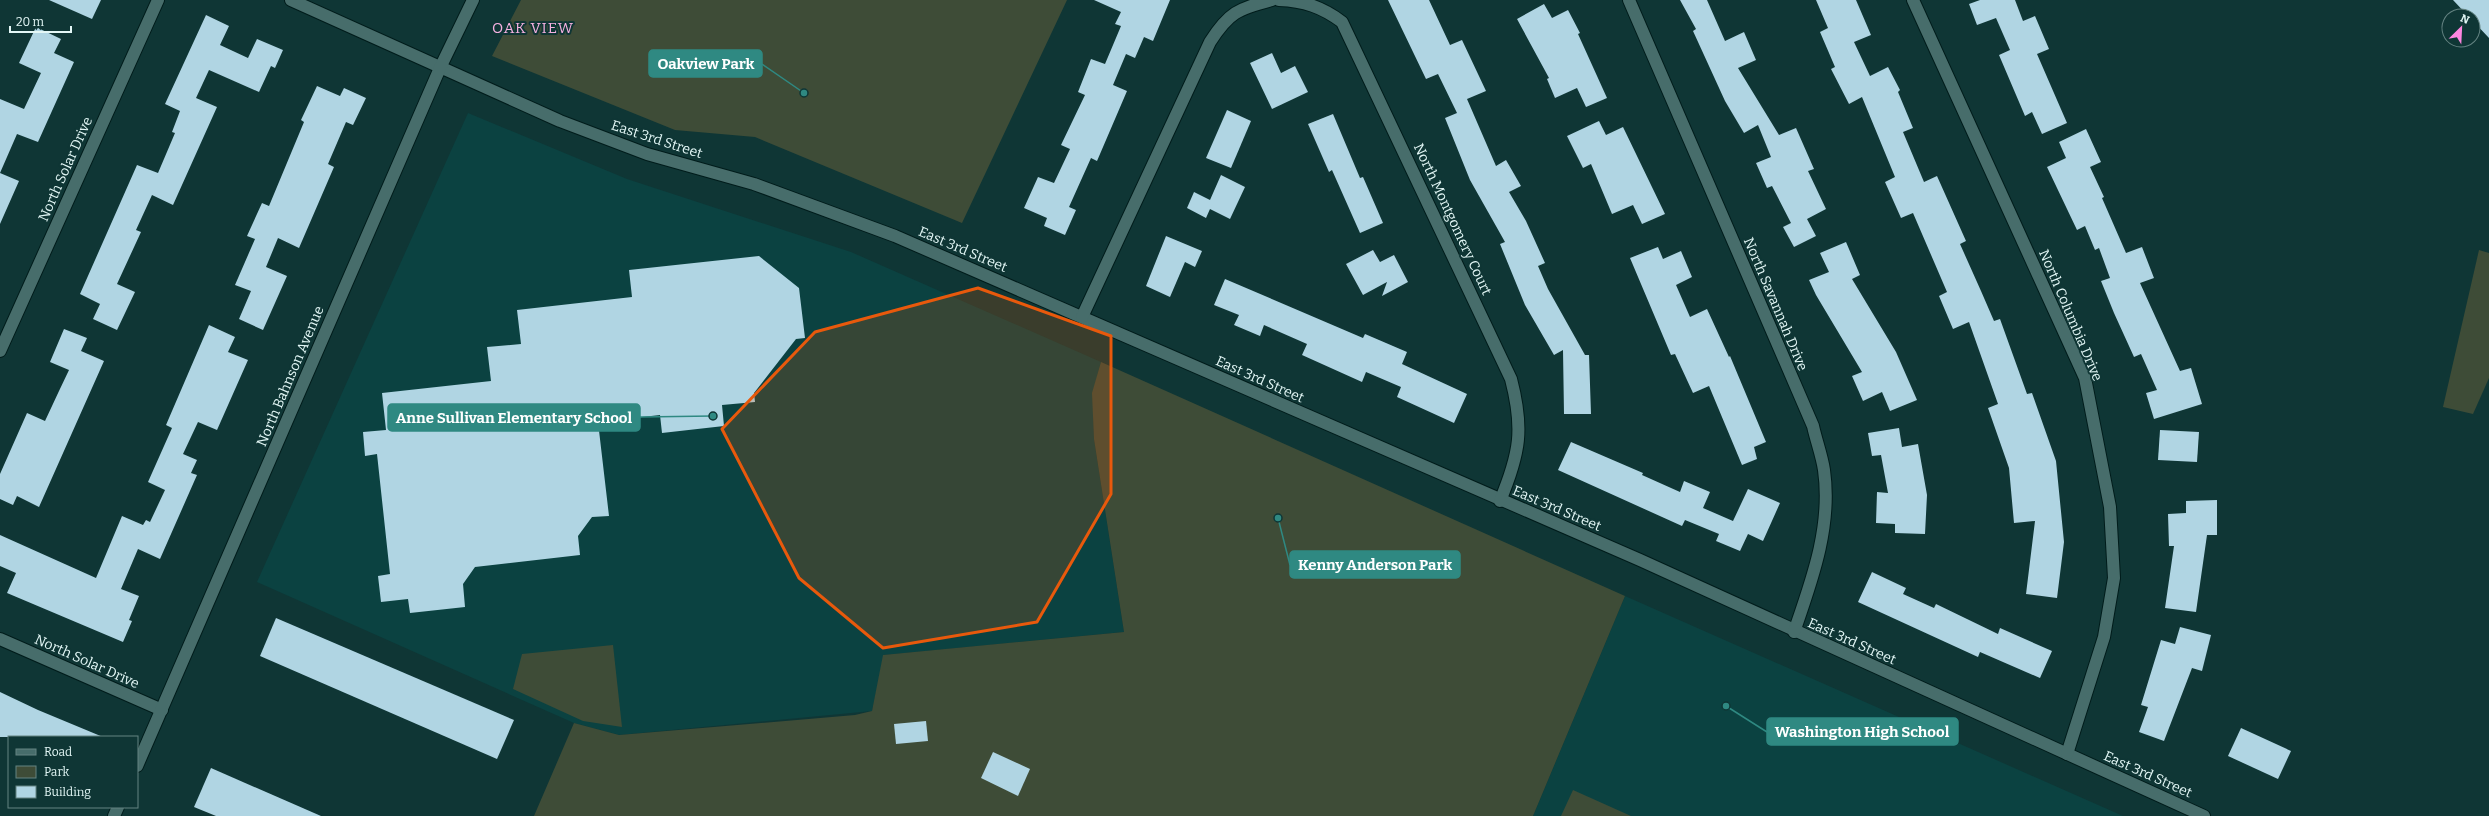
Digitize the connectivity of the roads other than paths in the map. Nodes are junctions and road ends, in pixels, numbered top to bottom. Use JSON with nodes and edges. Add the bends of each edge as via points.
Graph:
{"nodes":[{"id":1,"x":158,"y":0,"type":"edge"},
{"id":2,"x":291,"y":0,"type":"edge"},
{"id":3,"x":473,"y":0,"type":"edge"},
{"id":4,"x":1272,"y":0,"type":"edge"},
{"id":5,"x":1279,"y":0,"type":"edge"},
{"id":6,"x":1629,"y":0,"type":"edge"},
{"id":7,"x":1913,"y":0,"type":"edge"},
{"id":8,"x":440,"y":68,"type":"junction"},
{"id":9,"x":1082,"y":317,"type":"junction"},
{"id":10,"x":0,"y":351,"type":"edge"},
{"id":11,"x":1500,"y":501,"type":"junction"},
{"id":12,"x":1794,"y":632,"type":"junction"},
{"id":13,"x":0,"y":639,"type":"edge"},
{"id":14,"x":162,"y":710,"type":"junction"},
{"id":15,"x":2067,"y":754,"type":"junction"},
{"id":16,"x":138,"y":764,"type":"edge"},
{"id":17,"x":2204,"y":816,"type":"edge"}],
"edges":[{"from":1,"to":10,"type":"street","name":"North Solar Drive"},
{"from":2,"to":8,"type":"street","name":"East 3rd Street"},
{"from":3,"to":8,"type":"street","name":"North Bahnson Avenue"},
{"from":4,"to":9,"type":"street","via":[[1235,12],[1222,23],[1210,42]]},
{"from":5,"to":11,"type":"street","name":"North Montgomery Court","via":[[1309,3],[1327,11],[1342,22],[1511,379],[1519,411],[1517,451]]},
{"from":6,"to":12,"type":"street","name":"North Savannah Drive","via":[[1812,426],[1822,463],[1824,515],[1816,568]]},
{"from":7,"to":15,"type":"street","name":"North Columbia Drive","via":[[2085,378],[2110,507],[2114,578],[2104,637]]},
{"from":8,"to":9,"type":"street","name":"East 3rd Street","via":[[620,145],[754,184],[895,236]]},
{"from":8,"to":14,"type":"street","name":"North Bahnson Avenue"},
{"from":9,"to":11,"type":"street","name":"East 3rd Street"},
{"from":11,"to":12,"type":"street","name":"East 3rd Street","via":[[1640,560]]},
{"from":12,"to":15,"type":"street","name":"East 3rd Street"},
{"from":13,"to":14,"type":"street","name":"North Solar Drive"},
{"from":14,"to":16,"type":"street","name":"North Bahnson Avenue"},
{"from":15,"to":17,"type":"street","name":"East 3rd Street"}]}
